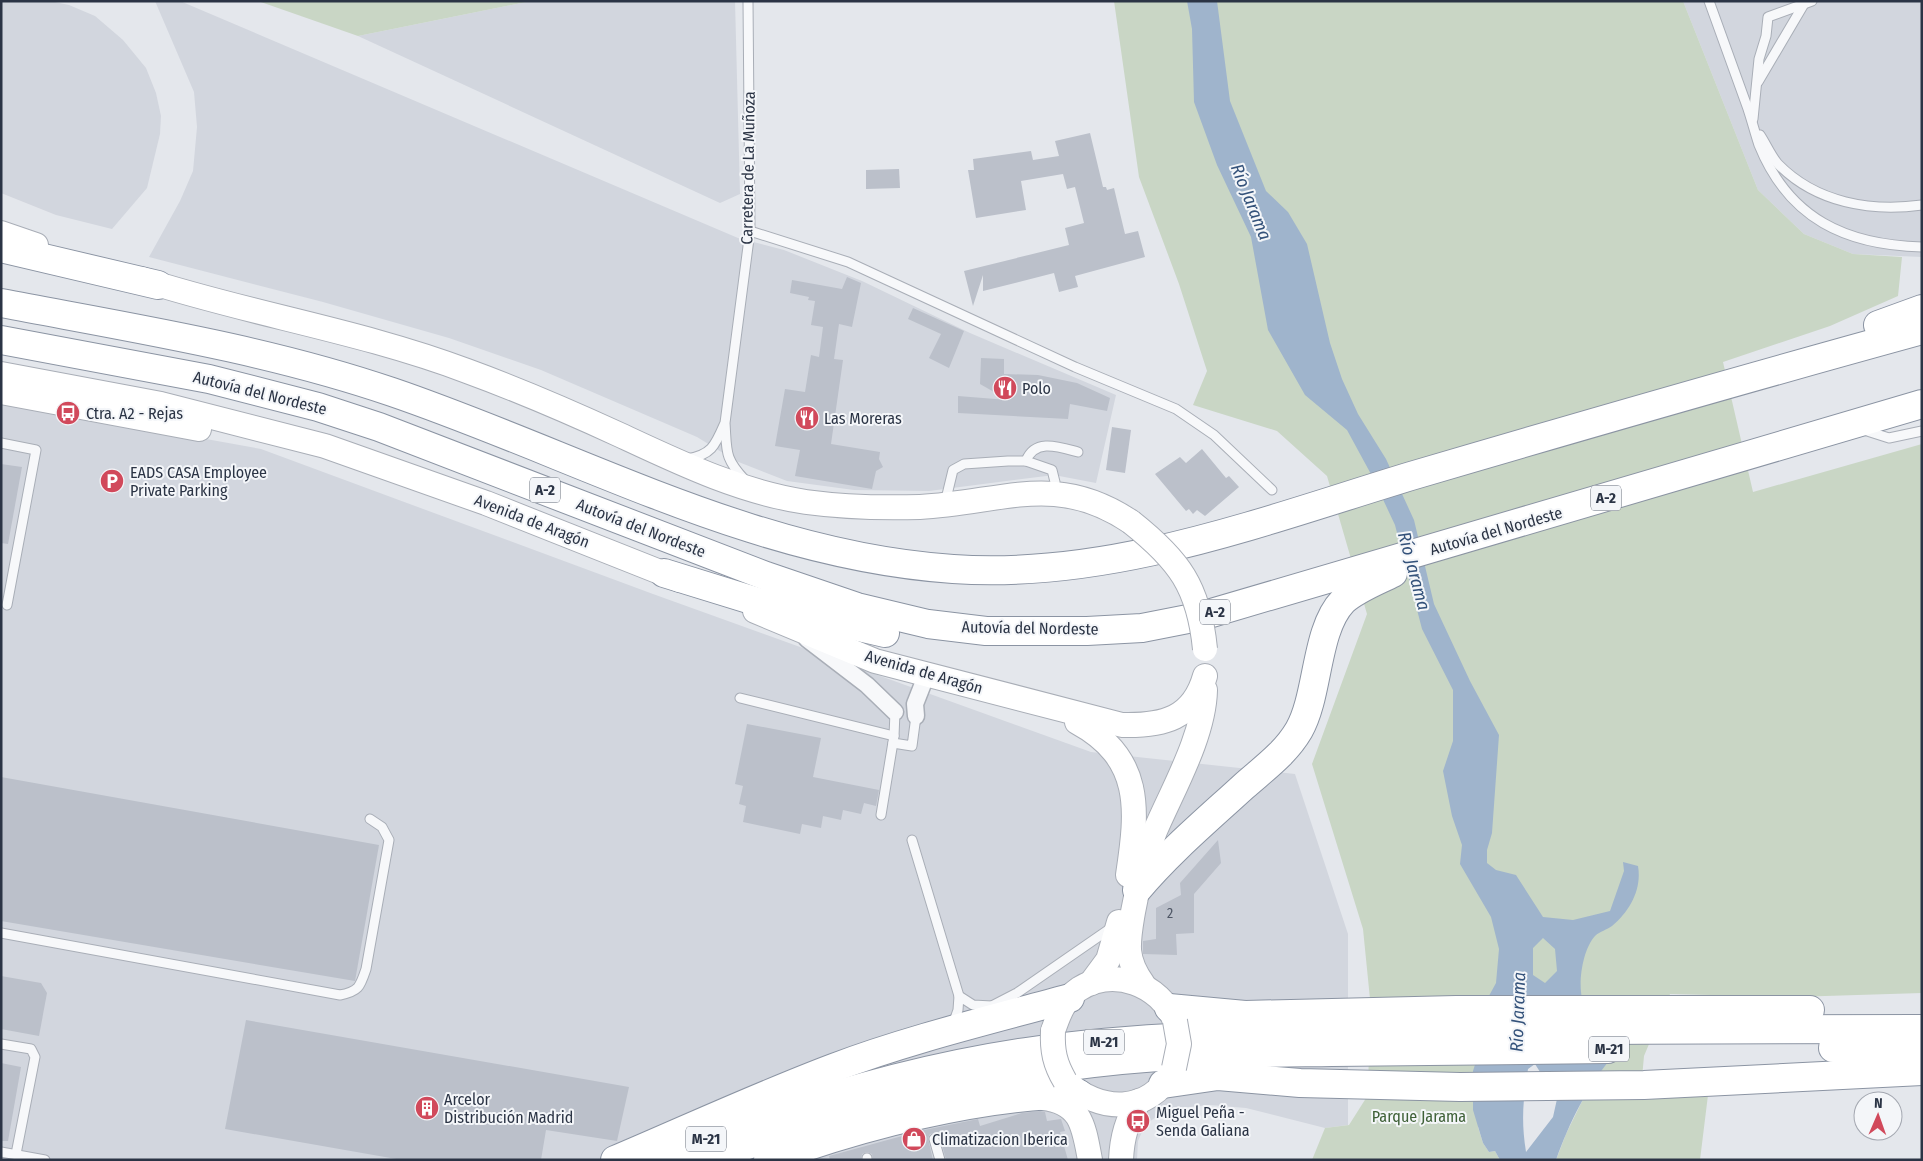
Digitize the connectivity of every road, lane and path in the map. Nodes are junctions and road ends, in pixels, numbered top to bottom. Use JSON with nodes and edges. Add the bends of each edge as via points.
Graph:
{"nodes":[{"id":1,"x":748,"y":1,"type":"edge"},
{"id":2,"x":1708,"y":1,"type":"edge"},
{"id":3,"x":1808,"y":3,"type":"edge"},
{"id":4,"x":1754,"y":89,"type":"junction"},
{"id":5,"x":1753,"y":123,"type":"junction"},
{"id":6,"x":1922,"y":205,"type":"edge"},
{"id":7,"x":750,"y":231,"type":"junction"},
{"id":8,"x":1,"y":233,"type":"edge"},
{"id":9,"x":1922,"y":247,"type":"edge"},
{"id":10,"x":1,"y":248,"type":"edge"},
{"id":11,"x":158,"y":284,"type":"junction"},
{"id":12,"x":1,"y":303,"type":"edge"},
{"id":13,"x":1916,"y":314,"type":"edge"},
{"id":14,"x":1,"y":340,"type":"edge"},
{"id":15,"x":1,"y":374,"type":"edge"},
{"id":16,"x":1,"y":392,"type":"edge"},
{"id":17,"x":1922,"y":404,"type":"edge"},
{"id":18,"x":725,"y":423,"type":"junction"},
{"id":19,"x":1849,"y":425,"type":"junction"},
{"id":20,"x":267,"y":431,"type":"junction"},
{"id":21,"x":1922,"y":431,"type":"edge"},
{"id":22,"x":1,"y":444,"type":"edge"},
{"id":23,"x":1078,"y":452,"type":"dead end"},
{"id":24,"x":676,"y":461,"type":"junction"},
{"id":25,"x":1026,"y":461,"type":"junction"},
{"id":26,"x":1272,"y":490,"type":"dead end"},
{"id":27,"x":756,"y":491,"type":"junction"},
{"id":28,"x":1054,"y":493,"type":"junction"},
{"id":29,"x":946,"y":504,"type":"junction"},
{"id":30,"x":664,"y":573,"type":"junction"},
{"id":31,"x":1342,"y":588,"type":"junction"},
{"id":32,"x":6,"y":604,"type":"dead end"},
{"id":33,"x":787,"y":624,"type":"junction"},
{"id":34,"x":1087,"y":631,"type":"junction"},
{"id":35,"x":926,"y":676,"type":"junction"},
{"id":36,"x":1205,"y":676,"type":"junction"},
{"id":37,"x":740,"y":698,"type":"dead end"},
{"id":38,"x":1051,"y":707,"type":"junction"},
{"id":39,"x":895,"y":712,"type":"joint"},
{"id":40,"x":916,"y":716,"type":"joint"},
{"id":41,"x":893,"y":739,"type":"junction"},
{"id":42,"x":881,"y":815,"type":"dead end"},
{"id":43,"x":370,"y":819,"type":"dead end"},
{"id":44,"x":912,"y":840,"type":"dead end"},
{"id":45,"x":1137,"y":890,"type":"junction"},
{"id":46,"x":1119,"y":922,"type":"junction"},
{"id":47,"x":1,"y":933,"type":"edge"},
{"id":48,"x":1143,"y":984,"type":"junction"},
{"id":49,"x":1080,"y":991,"type":"junction"},
{"id":50,"x":959,"y":996,"type":"junction"},
{"id":51,"x":992,"y":1006,"type":"junction"},
{"id":52,"x":1922,"y":1012,"type":"edge"},
{"id":53,"x":1172,"y":1014,"type":"junction"},
{"id":54,"x":1761,"y":1029,"type":"junction"},
{"id":55,"x":1922,"y":1029,"type":"edge"},
{"id":56,"x":944,"y":1030,"type":"junction"},
{"id":57,"x":1458,"y":1030,"type":"junction"},
{"id":58,"x":1,"y":1044,"type":"edge"},
{"id":59,"x":1922,"y":1048,"type":"edge"},
{"id":60,"x":1922,"y":1071,"type":"edge"},
{"id":61,"x":1168,"y":1076,"type":"junction"},
{"id":62,"x":1079,"y":1092,"type":"junction"},
{"id":63,"x":1024,"y":1096,"type":"junction"},
{"id":64,"x":1139,"y":1101,"type":"junction"},
{"id":65,"x":934,"y":1139,"type":"dead end"},
{"id":66,"x":1,"y":1152,"type":"edge"},
{"id":67,"x":16,"y":1154,"type":"junction"},
{"id":68,"x":1109,"y":1158,"type":"edge"},
{"id":69,"x":45,"y":1160,"type":"edge"},
{"id":70,"x":615,"y":1160,"type":"edge"},
{"id":71,"x":656,"y":1160,"type":"edge"},
{"id":72,"x":707,"y":1160,"type":"edge"},
{"id":73,"x":768,"y":1160,"type":"edge"},
{"id":74,"x":940,"y":1160,"type":"edge"}],
"edges":[{"from":1,"to":7,"type":"lane","name":"Carretera de La Muñoza"},
{"from":2,"to":5,"type":"lane"},
{"from":3,"to":4,"type":"lane"},
{"from":3,"to":4,"type":"lane","via":[[1768,17]]},
{"from":4,"to":5,"type":"lane"},
{"from":5,"to":6,"type":"lane","via":[[1777,162],[1801,182],[1827,196],[1873,207]]},
{"from":5,"to":9,"type":"lane","via":[[1759,144],[1782,187],[1814,219],[1835,231],[1882,245]]},
{"from":7,"to":18,"type":"lane","name":"Carretera de La Muñoza"},
{"from":7,"to":26,"type":"lane","via":[[848,262],[1176,410],[1214,436]]},
{"from":8,"to":11,"type":"street"},
{"from":10,"to":11,"type":"highway"},
{"from":11,"to":24,"type":"street","via":[[336,330],[463,369],[537,397]]},
{"from":12,"to":13,"type":"highway","number":"A-2","via":[[218,346],[328,373],[490,428],[738,523],[853,557],[948,569],[1034,570],[1122,558],[1210,536],[1793,365],[1845,338]]},
{"from":14,"to":34,"type":"highway","name":"Autovía del Nordeste","number":"A-2","via":[[210,379],[318,407],[857,607],[928,624],[986,631]]},
{"from":15,"to":20,"type":"street","name":"Avenida de Aragón","via":[[161,404]]},
{"from":16,"to":20,"type":"street","via":[[195,428],[228,432]]},
{"from":17,"to":19,"type":"highway","name":"Autovía del Nordeste","number":"A-2"},
{"from":18,"to":24,"type":"lane","name":"Carretera de La Muñoza","via":[[716,443],[706,454]]},
{"from":18,"to":27,"type":"lane","name":"Carretera de La Muñoza","via":[[727,455],[731,465]]},
{"from":19,"to":21,"type":"lane","via":[[1889,438]]},
{"from":19,"to":31,"type":"highway","name":"Autovía del Nordeste","number":"A-2","via":[[1455,543],[1370,585]]},
{"from":20,"to":30,"type":"street","name":"Avenida de Aragón","via":[[324,446],[477,500]]},
{"from":22,"to":32,"type":"lane","via":[[36,450]]},
{"from":23,"to":25,"type":"lane","via":[[1041,446],[1029,454]]},
{"from":24,"to":27,"type":"street"},
{"from":25,"to":28,"type":"lane","via":[[1052,470]]},
{"from":25,"to":29,"type":"lane","via":[[964,464],[953,470]]},
{"from":27,"to":29,"type":"street","via":[[805,502],[863,506]]},
{"from":28,"to":29,"type":"street"},
{"from":28,"to":36,"type":"street","bridge":true,"via":[[1078,496],[1110,508],[1156,542],[1178,564],[1199,609]]},
{"from":30,"to":33,"type":"street","name":"Avenida de Aragón"},
{"from":30,"to":34,"type":"highway","via":[[774,607],[890,634],[932,640],[1023,646]]},
{"from":31,"to":34,"type":"highway","name":"Autovía del Nordeste","number":"A-2","via":[[1142,628]]},
{"from":31,"to":45,"type":"highway","via":[[1300,729],[1282,753],[1188,837]]},
{"from":33,"to":35,"type":"street","name":"Avenida de Aragón","via":[[875,661]]},
{"from":33,"to":39,"type":"street","via":[[866,685]]},
{"from":35,"to":38,"type":"street","name":"Avenida de Aragón"},
{"from":35,"to":40,"type":"street","via":[[915,704]]},
{"from":36,"to":38,"type":"street","name":"Avenida de Aragón","via":[[1201,691],[1190,706],[1163,722],[1122,725]]},
{"from":36,"to":45,"type":"street","via":[[1194,740],[1155,832]]},
{"from":37,"to":41,"type":"lane"},
{"from":38,"to":46,"type":"street","name":"Avenida de Aragón","via":[[1104,739],[1113,748],[1130,781],[1134,807],[1133,842]]},
{"from":39,"to":41,"type":"lane"},
{"from":40,"to":41,"type":"lane","via":[[912,746]]},
{"from":41,"to":42,"type":"lane"},
{"from":43,"to":47,"type":"lane","via":[[382,827],[389,840],[366,969],[361,985],[353,992],[340,995]]},
{"from":44,"to":50,"type":"lane"},
{"from":45,"to":48,"type":"street","via":[[1128,949],[1134,973]]},
{"from":46,"to":49,"type":"street","name":"Avenida de Aragón","via":[[1108,960]]},
{"from":46,"to":51,"type":"lane","via":[[1017,993]]},
{"from":48,"to":49,"type":"street","via":[[1112,980]]},
{"from":48,"to":53,"type":"street","via":[[1156,993]]},
{"from":49,"to":56,"type":"highway"},
{"from":49,"to":62,"type":"street","bridge":true,"via":[[1058,1013],[1052,1049],[1056,1066]]},
{"from":50,"to":51,"type":"lane","via":[[973,1005]]},
{"from":50,"to":56,"type":"lane","via":[[958,1010]]},
{"from":51,"to":56,"type":"lane"},
{"from":52,"to":54,"type":"highway"},
{"from":53,"to":57,"type":"highway","via":[[1245,1015]]},
{"from":53,"to":61,"type":"street","bridge":true,"via":[[1179,1044]]},
{"from":54,"to":55,"type":"highway","number":"M-21"},
{"from":54,"to":57,"type":"highway","number":"M-21"},
{"from":54,"to":59,"type":"highway","number":"M-21"},
{"from":56,"to":70,"type":"highway","via":[[750,1100]]},
{"from":57,"to":71,"type":"highway","number":"M-21","via":[[1139,1039],[1023,1052],[920,1072],[841,1093],[757,1119]]},
{"from":57,"to":72,"type":"highway","number":"M-21","via":[[1247,1053],[1122,1060],[1026,1073],[927,1092],[848,1112]]},
{"from":58,"to":67,"type":"lane","via":[[31,1050],[36,1057]]},
{"from":60,"to":61,"type":"highway","via":[[1644,1085],[1460,1087]]},
{"from":61,"to":64,"type":"street","via":[[1149,1096]]},
{"from":62,"to":63,"type":"highway"},
{"from":62,"to":64,"type":"street","via":[[1116,1106]]},
{"from":62,"to":68,"type":"street"},
{"from":63,"to":68,"type":"street","via":[[1061,1102],[1079,1116]]},
{"from":63,"to":73,"type":"highway","via":[[914,1116],[812,1144]]},
{"from":64,"to":68,"type":"street"},
{"from":65,"to":74,"type":"lane"},
{"from":66,"to":67,"type":"lane"},
{"from":67,"to":69,"type":"lane"}]}
